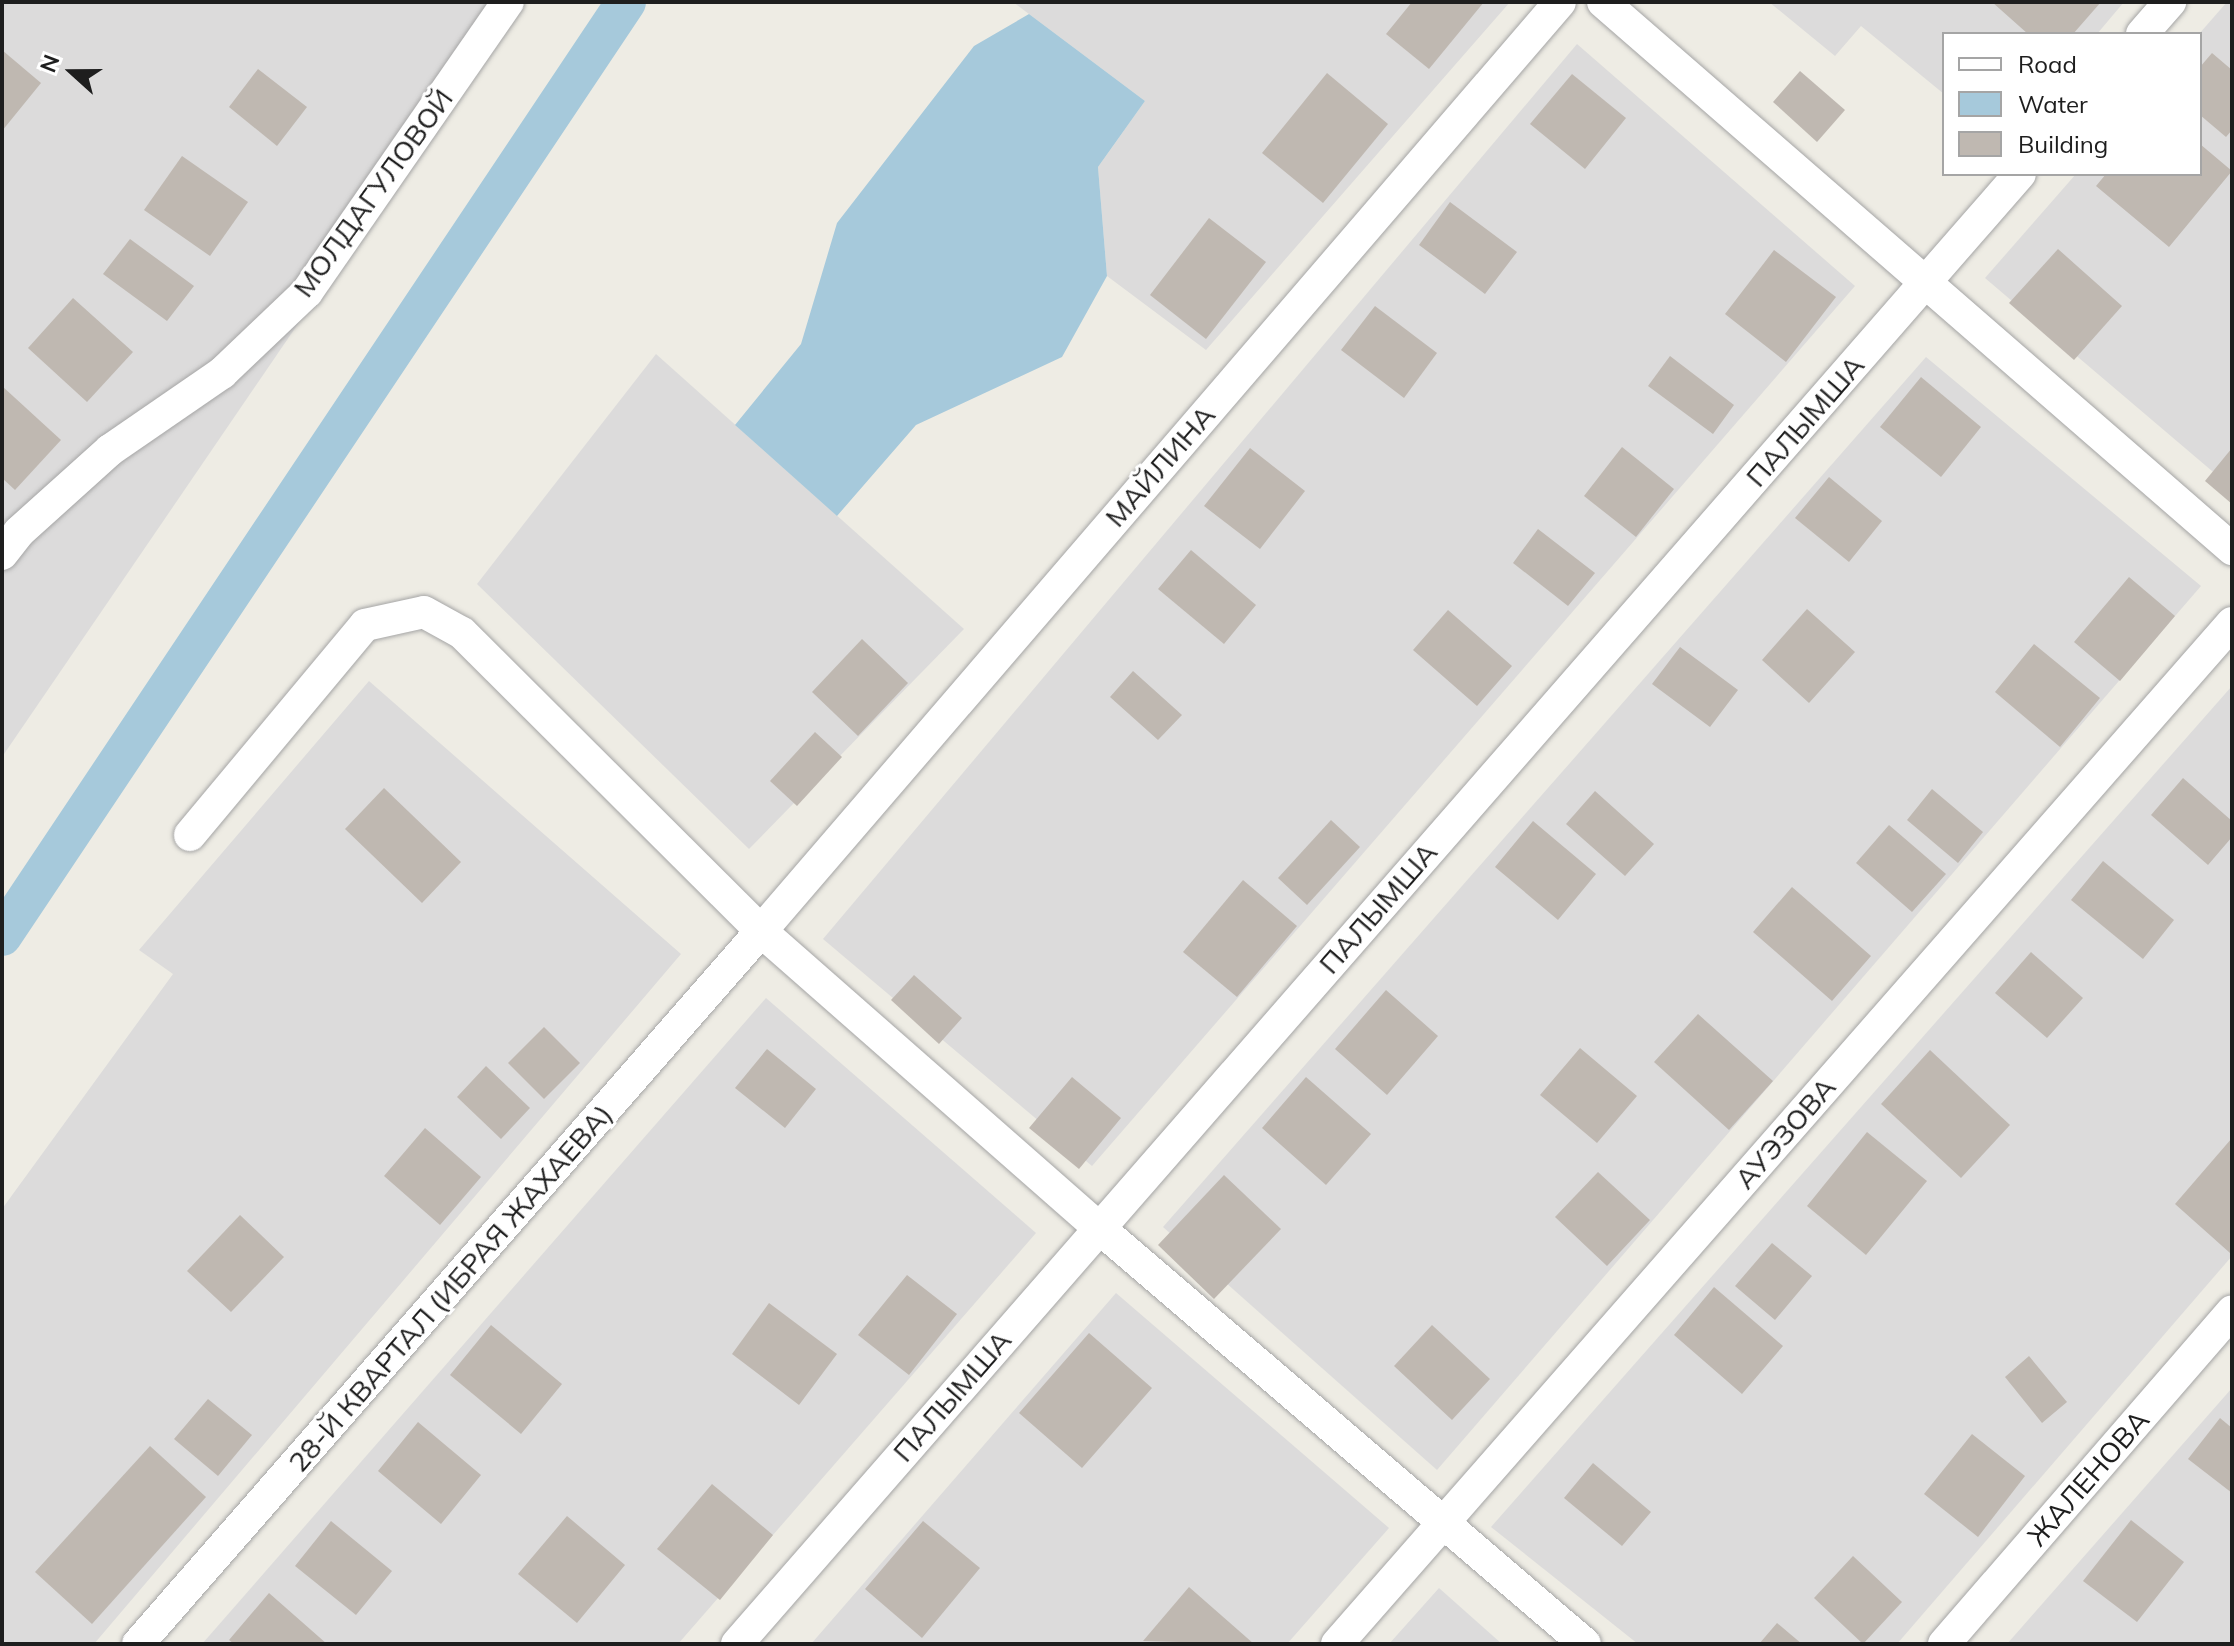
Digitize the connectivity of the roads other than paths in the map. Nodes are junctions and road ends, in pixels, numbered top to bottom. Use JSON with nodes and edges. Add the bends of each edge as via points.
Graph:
{"nodes":[{"id":1,"x":508,"y":2,"type":"edge"},
{"id":2,"x":1560,"y":2,"type":"edge"},
{"id":3,"x":1603,"y":2,"type":"edge"},
{"id":4,"x":2170,"y":2,"type":"edge"},
{"id":5,"x":2144,"y":32,"type":"edge"},
{"id":6,"x":2018,"y":176,"type":"edge"},
{"id":7,"x":1926,"y":283,"type":"junction"},
{"id":8,"x":2232,"y":549,"type":"edge"},
{"id":9,"x":2,"y":554,"type":"edge"},
{"id":10,"x":2232,"y":623,"type":"edge"},
{"id":11,"x":190,"y":835,"type":"dead end"},
{"id":12,"x":761,"y":931,"type":"junction"},
{"id":13,"x":1098,"y":1227,"type":"junction"},
{"id":14,"x":2232,"y":1312,"type":"edge"},
{"id":15,"x":1444,"y":1523,"type":"junction"},
{"id":16,"x":138,"y":1644,"type":"edge"},
{"id":17,"x":737,"y":1644,"type":"edge"},
{"id":18,"x":1337,"y":1644,"type":"edge"},
{"id":19,"x":1585,"y":1644,"type":"edge"},
{"id":20,"x":1944,"y":1644,"type":"edge"}],
"edges":[{"from":1,"to":9,"type":"street","name":"МОЛДАГУЛОВОЙ","via":[[307,292],[222,373],[110,450],[19,532]]},
{"from":2,"to":12,"type":"street","name":"МАЙЛИНА"},
{"from":3,"to":7,"type":"street"},
{"from":4,"to":5,"type":"street"},
{"from":6,"to":7,"type":"street","name":"ПАЛЫМША"},
{"from":7,"to":8,"type":"street"},
{"from":7,"to":13,"type":"street","name":"ПАЛЫМША"},
{"from":10,"to":15,"type":"street","name":"АУЭЗОВА"},
{"from":11,"to":12,"type":"street","via":[[365,625],[424,612],[462,633]]},
{"from":12,"to":13,"type":"street"},
{"from":12,"to":16,"type":"street","name":"28-Й КВАРТАЛ (ИБРАЯ ЖАХАЕВА)"},
{"from":13,"to":15,"type":"street"},
{"from":13,"to":17,"type":"street","name":"ПАЛЫМША"},
{"from":14,"to":20,"type":"street","name":"ЖАЛЕНОВА"},
{"from":15,"to":18,"type":"street","name":"АУЭЗОВА"},
{"from":15,"to":19,"type":"street"}]}
